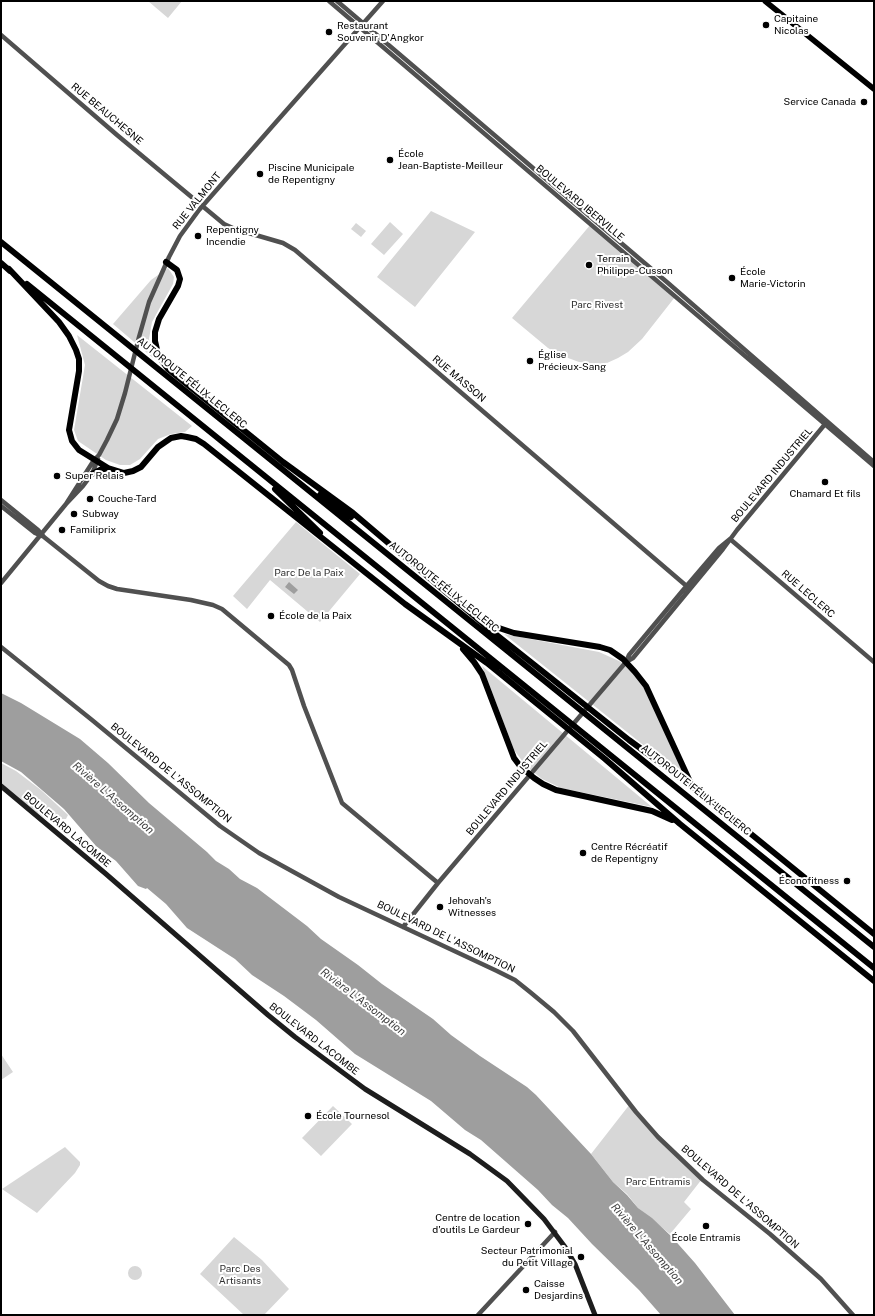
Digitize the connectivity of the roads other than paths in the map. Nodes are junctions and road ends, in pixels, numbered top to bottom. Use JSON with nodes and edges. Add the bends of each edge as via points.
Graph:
{"nodes":[{"id":1,"x":329,"y":1,"type":"edge"},
{"id":2,"x":337,"y":1,"type":"edge"},
{"id":3,"x":383,"y":1,"type":"edge"},
{"id":4,"x":765,"y":1,"type":"edge"},
{"id":5,"x":362,"y":26,"type":"junction"},
{"id":6,"x":1,"y":35,"type":"edge"},
{"id":7,"x":874,"y":89,"type":"edge"},
{"id":8,"x":203,"y":207,"type":"junction"},
{"id":9,"x":1,"y":242,"type":"edge"},
{"id":10,"x":166,"y":262,"type":"junction"},
{"id":11,"x":1,"y":263,"type":"edge"},
{"id":12,"x":9,"y":269,"type":"junction"},
{"id":13,"x":826,"y":424,"type":"junction"},
{"id":14,"x":97,"y":459,"type":"junction"},
{"id":15,"x":874,"y":462,"type":"edge"},
{"id":16,"x":874,"y":466,"type":"edge"},
{"id":17,"x":108,"y":468,"type":"junction"},
{"id":18,"x":259,"y":472,"type":"junction"},
{"id":19,"x":285,"y":472,"type":"junction"},
{"id":20,"x":92,"y":474,"type":"junction"},
{"id":21,"x":1,"y":500,"type":"edge"},
{"id":22,"x":66,"y":504,"type":"junction"},
{"id":23,"x":1,"y":506,"type":"edge"},
{"id":24,"x":42,"y":536,"type":"junction"},
{"id":25,"x":730,"y":539,"type":"junction"},
{"id":26,"x":388,"y":544,"type":"junction"},
{"id":27,"x":336,"y":548,"type":"junction"},
{"id":28,"x":1,"y":583,"type":"edge"},
{"id":29,"x":688,"y":587,"type":"junction"},
{"id":30,"x":471,"y":613,"type":"junction"},
{"id":31,"x":453,"y":640,"type":"junction"},
{"id":32,"x":1,"y":647,"type":"edge"},
{"id":33,"x":626,"y":662,"type":"junction"},
{"id":34,"x":874,"y":662,"type":"edge"},
{"id":35,"x":531,"y":775,"type":"junction"},
{"id":36,"x":1,"y":786,"type":"edge"},
{"id":37,"x":692,"y":786,"type":"junction"},
{"id":38,"x":680,"y":824,"type":"junction"},
{"id":39,"x":438,"y":883,"type":"junction"},
{"id":40,"x":403,"y":927,"type":"junction"},
{"id":41,"x":874,"y":934,"type":"edge"},
{"id":42,"x":874,"y":947,"type":"edge"},
{"id":43,"x":834,"y":948,"type":"junction"},
{"id":44,"x":874,"y":968,"type":"edge"},
{"id":45,"x":874,"y":977,"type":"edge"},
{"id":46,"x":874,"y":981,"type":"edge"},
{"id":47,"x":554,"y":1232,"type":"junction"},
{"id":48,"x":478,"y":1315,"type":"edge"},
{"id":49,"x":595,"y":1315,"type":"edge"},
{"id":50,"x":853,"y":1315,"type":"edge"}],
"edges":[{"from":1,"to":5,"type":"street","name":"BOULEVARD IBERVILLE"},
{"from":2,"to":5,"type":"street","name":"BOULEVARD IBERVILLE"},
{"from":3,"to":5,"type":"street","name":"RUE VALMONT"},
{"from":4,"to":7,"type":"main road"},
{"from":5,"to":8,"type":"street","name":"RUE VALMONT"},
{"from":5,"to":13,"type":"street","name":"BOULEVARD IBERVILLE","via":[[668,283]]},
{"from":6,"to":8,"type":"street","name":"RUE BEAUCHESNE"},
{"from":8,"to":10,"type":"street","name":"RUE VALMONT","via":[[182,233]]},
{"from":8,"to":29,"type":"street","name":"RUE MASSON","via":[[231,228],[283,243],[295,250]]},
{"from":9,"to":19,"type":"highway","name":"AUTOROUTE FÉLIX-LECLERC"},
{"from":10,"to":14,"type":"street","name":"RUE VALMONT","via":[[151,297],[117,419]]},
{"from":10,"to":26,"type":"highway","via":[[178,270],[180,279],[156,329],[156,347],[164,364]]},
{"from":11,"to":12,"type":"highway"},
{"from":12,"to":14,"type":"highway","via":[[66,330],[75,347],[79,371],[69,432],[76,447]]},
{"from":12,"to":18,"type":"highway"},
{"from":13,"to":15,"type":"street","name":"BOULEVARD IBERVILLE"},
{"from":13,"to":16,"type":"street","name":"BOULEVARD IBERVILLE"},
{"from":13,"to":25,"type":"street","name":"BOULEVARD INDUSTRIEL"},
{"from":14,"to":17,"type":"highway"},
{"from":14,"to":20,"type":"street","name":"RUE VALMONT"},
{"from":14,"to":22,"type":"street","name":"RUE VALMONT"},
{"from":17,"to":20,"type":"highway"},
{"from":17,"to":27,"type":"highway","via":[[122,473],[133,471],[141,467],[158,446],[167,440],[181,436],[194,438]]},
{"from":18,"to":27,"type":"highway"},
{"from":18,"to":44,"type":"highway"},
{"from":19,"to":26,"type":"highway","via":[[332,502]]},
{"from":19,"to":42,"type":"highway","name":"AUTOROUTE FÉLIX-LECLERC"},
{"from":20,"to":22,"type":"street","name":"RUE VALMONT"},
{"from":21,"to":24,"type":"street"},
{"from":22,"to":24,"type":"street","name":"RUE VALMONT"},
{"from":23,"to":24,"type":"street"},
{"from":24,"to":28,"type":"street","name":"RUE VALMONT"},
{"from":24,"to":39,"type":"street","via":[[108,586],[213,605],[289,665],[342,803]]},
{"from":25,"to":29,"type":"street","name":"BOULEVARD INDUSTRIEL"},
{"from":25,"to":34,"type":"street","name":"RUE LECLERC"},
{"from":26,"to":30,"type":"highway"},
{"from":27,"to":31,"type":"highway"},
{"from":29,"to":33,"type":"street","name":"BOULEVARD INDUSTRIEL","via":[[632,658]]},
{"from":30,"to":33,"type":"highway","via":[[507,632],[600,647],[613,652]]},
{"from":30,"to":37,"type":"highway","via":[[625,737]]},
{"from":31,"to":35,"type":"highway","via":[[479,669],[513,755]]},
{"from":31,"to":38,"type":"highway","via":[[482,660],[595,751]]},
{"from":32,"to":40,"type":"street","name":"BOULEVARD DE L'ASSOMPTION","via":[[220,826],[253,849],[318,886]]},
{"from":33,"to":35,"type":"street","name":"BOULEVARD INDUSTRIEL"},
{"from":33,"to":37,"type":"highway","via":[[646,686]]},
{"from":35,"to":38,"type":"highway","via":[[553,789],[652,812]]},
{"from":35,"to":39,"type":"street","name":"BOULEVARD INDUSTRIEL"},
{"from":36,"to":47,"type":"main road","name":"BOULEVARD LACOMBE","via":[[295,1037],[365,1089],[493,1170],[521,1194]]},
{"from":37,"to":41,"type":"highway"},
{"from":38,"to":43,"type":"highway"},
{"from":39,"to":40,"type":"street","name":"BOULEVARD INDUSTRIEL"},
{"from":40,"to":50,"type":"street","name":"BOULEVARD DE L'ASSOMPTION","via":[[506,975],[542,1001],[573,1031],[658,1137],[703,1180],[821,1279]]},
{"from":43,"to":45,"type":"highway"},
{"from":43,"to":46,"type":"highway"},
{"from":47,"to":48,"type":"street"},
{"from":47,"to":49,"type":"main road","name":"BOULEVARD LACOMBE","via":[[575,1264]]}]}
